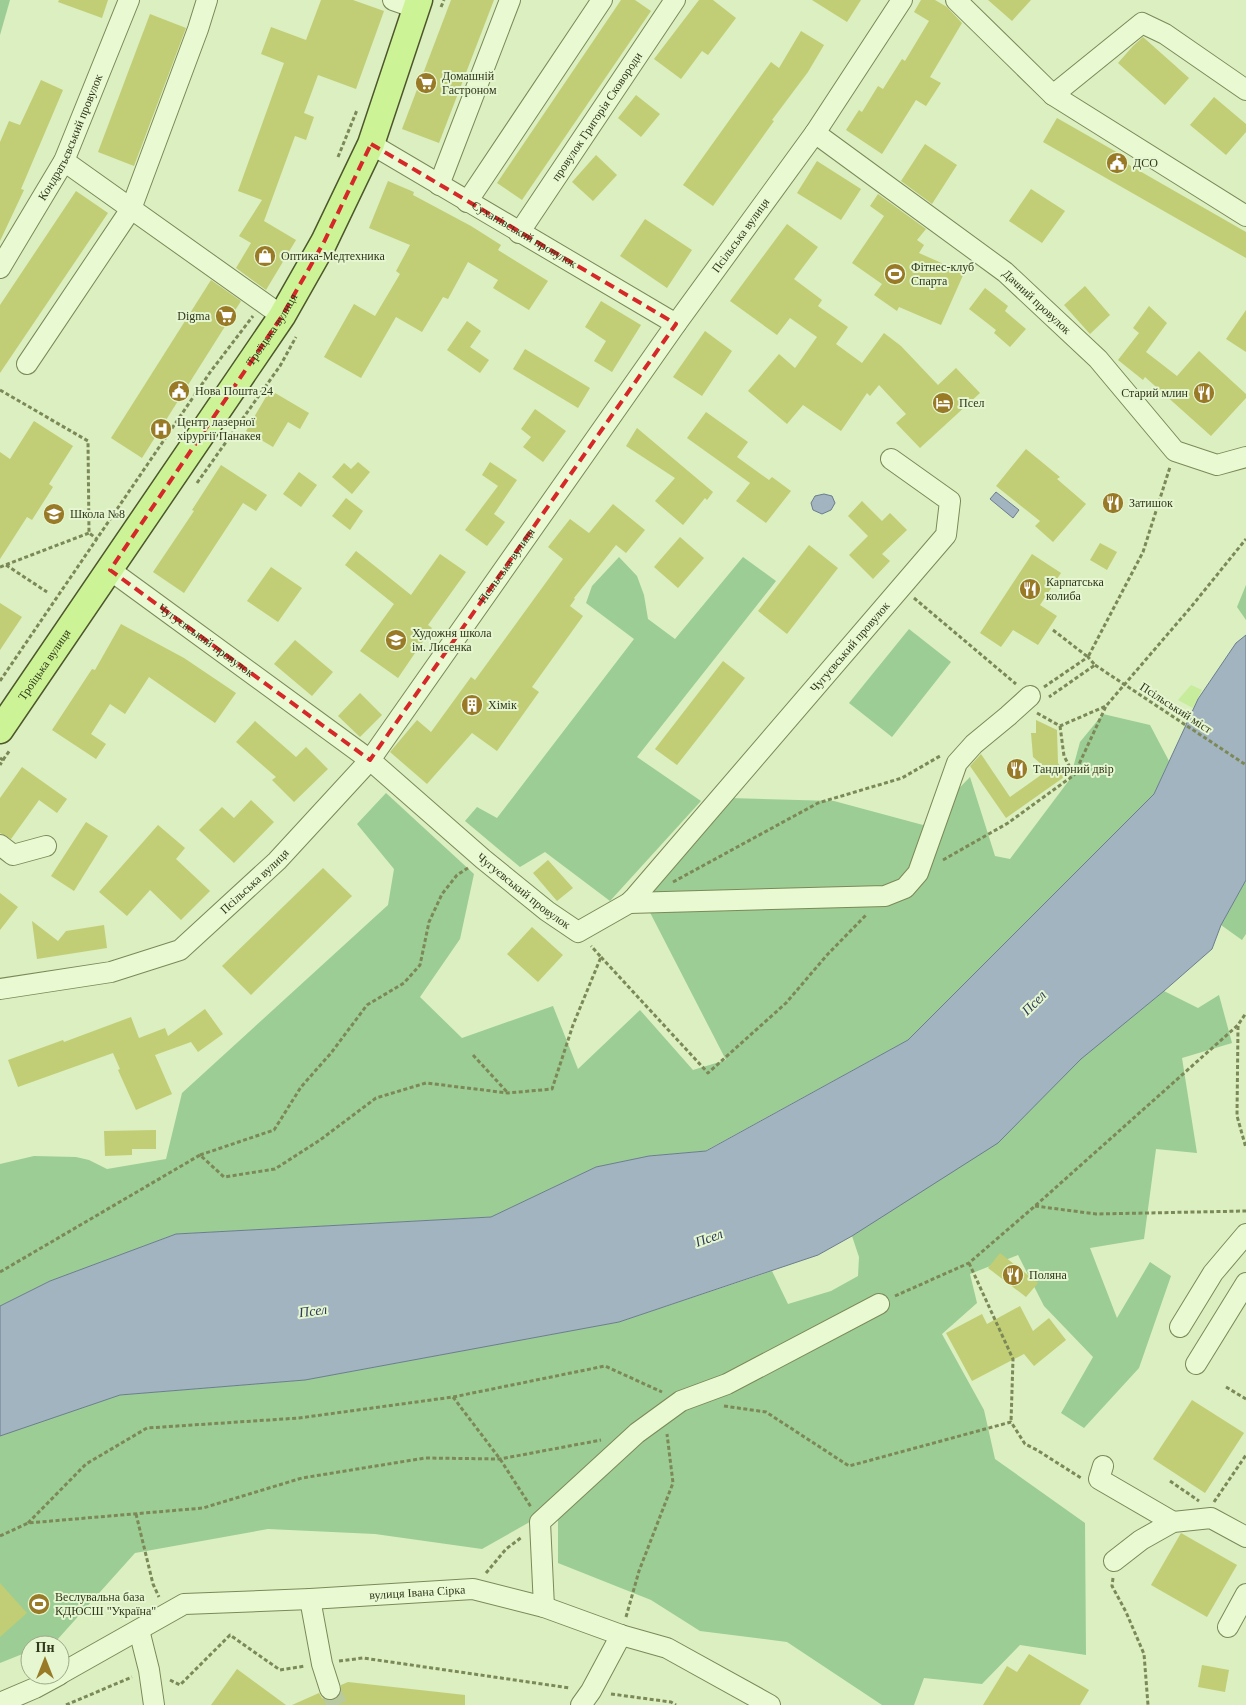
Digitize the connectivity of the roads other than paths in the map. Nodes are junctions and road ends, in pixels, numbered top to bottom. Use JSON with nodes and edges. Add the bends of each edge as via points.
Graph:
{"nodes":[{"id":1,"x":129,"y":0,"type":"edge"},
{"id":2,"x":207,"y":0,"type":"edge"},
{"id":3,"x":510,"y":0,"type":"edge"},
{"id":4,"x":602,"y":0,"type":"edge"},
{"id":5,"x":675,"y":0,"type":"edge"},
{"id":6,"x":902,"y":0,"type":"edge"},
{"id":7,"x":956,"y":0,"type":"edge"},
{"id":8,"x":409,"y":3,"type":"edge"},
{"id":9,"x":1246,"y":90,"type":"edge"},
{"id":10,"x":1053,"y":95,"type":"junction"},
{"id":11,"x":815,"y":133,"type":"junction"},
{"id":12,"x":371,"y":144,"type":"junction"},
{"id":13,"x":64,"y":160,"type":"junction"},
{"id":14,"x":439,"y":185,"type":"junction"},
{"id":15,"x":467,"y":202,"type":"junction"},
{"id":16,"x":130,"y":209,"type":"junction"},
{"id":17,"x":1246,"y":216,"type":"edge"},
{"id":18,"x":519,"y":233,"type":"junction"},
{"id":19,"x":0,"y":268,"type":"edge"},
{"id":20,"x":272,"y":310,"type":"junction"},
{"id":21,"x":676,"y":324,"type":"junction"},
{"id":22,"x":27,"y":364,"type":"dead end"},
{"id":23,"x":1246,"y":457,"type":"edge"},
{"id":24,"x":891,"y":459,"type":"dead end"},
{"id":25,"x":110,"y":570,"type":"junction"},
{"id":26,"x":1025,"y":700,"type":"road end"},
{"id":27,"x":0,"y":730,"type":"edge"},
{"id":28,"x":370,"y":760,"type":"junction"},
{"id":29,"x":0,"y":845,"type":"edge"},
{"id":30,"x":46,"y":846,"type":"dead end"},
{"id":31,"x":629,"y":903,"type":"junction"},
{"id":32,"x":0,"y":989,"type":"edge"},
{"id":33,"x":1246,"y":1234,"type":"edge"},
{"id":34,"x":1246,"y":1283,"type":"edge"},
{"id":35,"x":879,"y":1304,"type":"road end"},
{"id":36,"x":1180,"y":1327,"type":"dead end"},
{"id":37,"x":1196,"y":1364,"type":"dead end"},
{"id":38,"x":1103,"y":1466,"type":"dead end"},
{"id":39,"x":1173,"y":1522,"type":"junction"},
{"id":40,"x":1246,"y":1537,"type":"edge"},
{"id":41,"x":1114,"y":1561,"type":"road end"},
{"id":42,"x":1246,"y":1594,"type":"edge"},
{"id":43,"x":310,"y":1600,"type":"junction"},
{"id":44,"x":544,"y":1607,"type":"junction"},
{"id":45,"x":1228,"y":1627,"type":"dead end"},
{"id":46,"x":139,"y":1630,"type":"junction"},
{"id":47,"x":621,"y":1634,"type":"junction"},
{"id":48,"x":70,"y":1669,"type":"edge"},
{"id":49,"x":41,"y":1685,"type":"edge"},
{"id":50,"x":330,"y":1689,"type":"tunnel mouth"},
{"id":51,"x":586,"y":1698,"type":"edge"},
{"id":52,"x":0,"y":1703,"type":"edge"},
{"id":53,"x":762,"y":1703,"type":"edge"},
{"id":54,"x":154,"y":1705,"type":"edge"}],
"edges":[{"from":1,"to":13,"type":"street","name":"Кондратьєвський провулок"},
{"from":2,"to":16,"type":"street"},
{"from":3,"to":14,"type":"street"},
{"from":4,"to":15,"type":"street"},
{"from":5,"to":18,"type":"street","name":"провулок Григорія Сковороди"},
{"from":6,"to":11,"type":"street","name":"Псільська вулиця"},
{"from":7,"to":10,"type":"street"},
{"from":8,"to":12,"type":"main road","name":"Троїцька вулиця"},
{"from":9,"to":10,"type":"street","via":[[1166,34],[1142,23]]},
{"from":10,"to":17,"type":"street"},
{"from":11,"to":21,"type":"street","name":"Псільська вулиця"},
{"from":11,"to":23,"type":"street","name":"Дачний провулок","via":[[1005,272],[1098,359],[1175,452],[1217,465]]},
{"from":12,"to":14,"type":"street","name":"Суханівський провулок"},
{"from":12,"to":20,"type":"main road","name":"Троїцька вулиця","via":[[324,242]]},
{"from":13,"to":16,"type":"street"},
{"from":13,"to":19,"type":"street","name":"Кондратьєвський провулок"},
{"from":14,"to":15,"type":"street","name":"Суханівський провулок"},
{"from":15,"to":18,"type":"street","name":"Суханівський провулок"},
{"from":16,"to":20,"type":"street"},
{"from":16,"to":22,"type":"street"},
{"from":18,"to":21,"type":"street","name":"Суханівський провулок"},
{"from":20,"to":25,"type":"main road","name":"Троїцька вулиця"},
{"from":21,"to":28,"type":"street","name":"Псільська вулиця"},
{"from":24,"to":31,"type":"street","name":"Чугуєвський провулок","via":[[950,501],[946,535]]},
{"from":25,"to":27,"type":"main road","name":"Троїцька вулиця"},
{"from":25,"to":28,"type":"street","name":"Чугуєвський провулок"},
{"from":26,"to":31,"type":"street","via":[[957,763],[918,873],[905,888],[885,896]]},
{"from":28,"to":31,"type":"street","name":"Чугуєвський провулок","via":[[547,911],[578,932]]},
{"from":28,"to":32,"type":"street","name":"Псільська вулиця","via":[[277,861],[180,950],[111,972]]},
{"from":29,"to":30,"type":"street","via":[[13,855]]},
{"from":33,"to":36,"type":"street","via":[[1214,1273]]},
{"from":34,"to":37,"type":"street"},
{"from":35,"to":44,"type":"street","via":[[727,1384],[681,1401],[637,1432],[540,1522]]},
{"from":38,"to":39,"type":"street","via":[[1099,1479]]},
{"from":39,"to":40,"type":"street","via":[[1211,1512]]},
{"from":39,"to":41,"type":"street","via":[[1141,1540]]},
{"from":42,"to":45,"type":"street"},
{"from":43,"to":44,"type":"street","name":"вулиця Івана Сірка","via":[[473,1590]]},
{"from":43,"to":46,"type":"street","name":"вулиця Івана Сірка","via":[[184,1604]]},
{"from":43,"to":50,"type":"street"},
{"from":44,"to":47,"type":"street","name":"вулиця Івана Сірка"},
{"from":46,"to":48,"type":"street","name":"вулиця Івана Сірка"},
{"from":46,"to":54,"type":"street","via":[[150,1670]]},
{"from":47,"to":51,"type":"street"},
{"from":47,"to":53,"type":"street","name":"вулиця Івана Сірка","via":[[667,1648]]},
{"from":49,"to":52,"type":"street","name":"вулиця Івана Сірка"}]}
